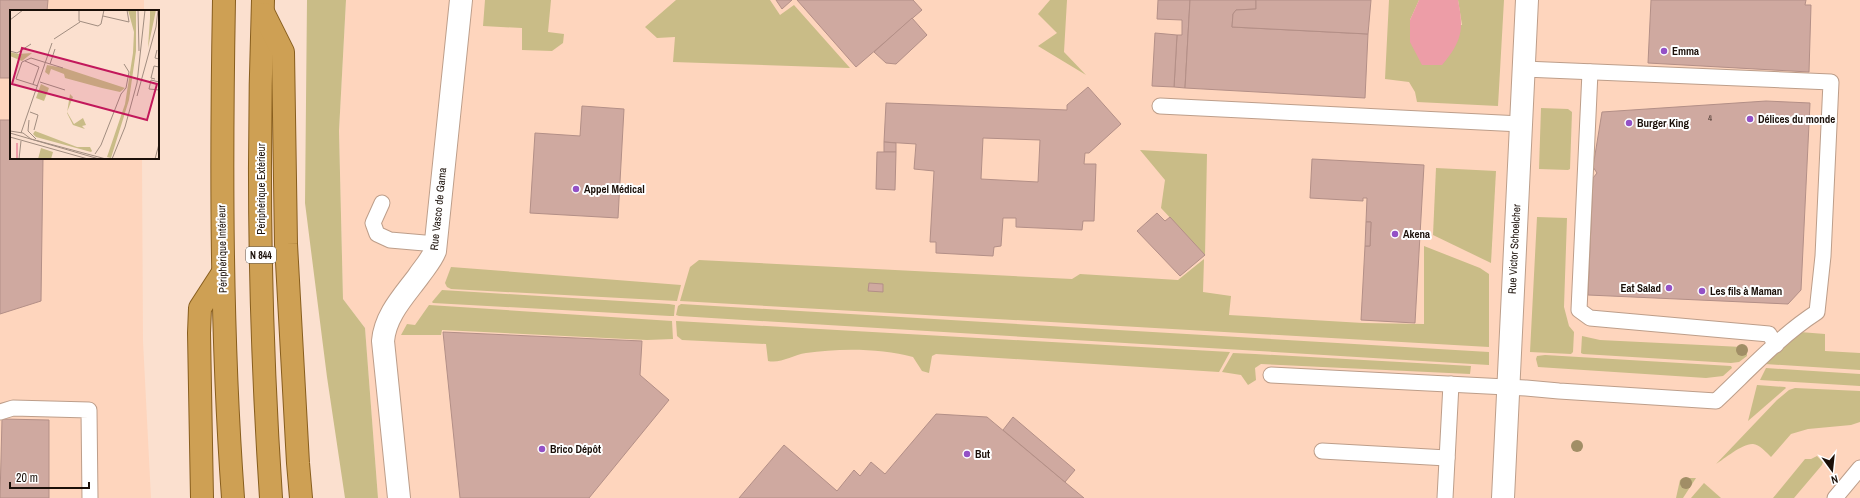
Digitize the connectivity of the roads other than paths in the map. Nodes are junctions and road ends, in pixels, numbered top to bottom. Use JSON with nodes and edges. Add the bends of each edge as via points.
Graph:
{"nodes":[{"id":1,"x":224,"y":0,"type":"edge"},
{"id":2,"x":460,"y":0,"type":"edge"},
{"id":3,"x":1527,"y":0,"type":"edge"},
{"id":4,"x":263,"y":6,"type":"edge"},
{"id":5,"x":1524,"y":69,"type":"junction"},
{"id":6,"x":1590,"y":72,"type":"junction"},
{"id":7,"x":1160,"y":106,"type":"dead end"},
{"id":8,"x":1521,"y":124,"type":"junction"},
{"id":9,"x":382,"y":203,"type":"dead end"},
{"id":10,"x":436,"y":244,"type":"junction"},
{"id":11,"x":222,"y":274,"type":"junction"},
{"id":12,"x":1776,"y":345,"type":"junction"},
{"id":13,"x":1271,"y":375,"type":"dead end"},
{"id":14,"x":1452,"y":384,"type":"junction"},
{"id":15,"x":1509,"y":387,"type":"junction"},
{"id":16,"x":0,"y":412,"type":"edge"},
{"id":17,"x":1322,"y":451,"type":"dead end"},
{"id":18,"x":1447,"y":458,"type":"junction"},
{"id":19,"x":1860,"y":468,"type":"edge"},
{"id":20,"x":90,"y":498,"type":"edge"},
{"id":21,"x":202,"y":498,"type":"edge"},
{"id":22,"x":232,"y":498,"type":"edge"},
{"id":23,"x":271,"y":498,"type":"edge"},
{"id":24,"x":301,"y":498,"type":"edge"},
{"id":25,"x":399,"y":498,"type":"edge"},
{"id":26,"x":1445,"y":498,"type":"edge"},
{"id":27,"x":1503,"y":498,"type":"edge"},
{"id":28,"x":1834,"y":498,"type":"edge"}],
"edges":[{"from":1,"to":11,"type":"highway","name":"Périphérique Intérieur"},
{"from":2,"to":10,"type":"street","name":"Rue Vasco de Gama"},
{"from":3,"to":5,"type":"street","name":"Rue Victor Schoelcher"},
{"from":4,"to":23,"type":"highway","name":"Périphérique Extérieur","number":"N 844","via":[[260,197]]},
{"from":4,"to":24,"type":"highway","via":[[283,52],[286,244]]},
{"from":5,"to":6,"type":"lane"},
{"from":5,"to":8,"type":"street","name":"Rue Victor Schoelcher"},
{"from":6,"to":12,"type":"lane","via":[[1579,310],[1590,318],[1769,334]]},
{"from":6,"to":12,"type":"lane","via":[[1831,82],[1824,256],[1817,312]]},
{"from":7,"to":8,"type":"lane"},
{"from":8,"to":15,"type":"street","name":"Rue Victor Schoelcher"},
{"from":9,"to":10,"type":"lane","via":[[373,223],[377,234],[386,239],[402,242]]},
{"from":10,"to":25,"type":"street","name":"Rue Vasco de Gama","via":[[433,257],[391,314],[384,330],[383,342]]},
{"from":11,"to":21,"type":"highway","via":[[200,308],[198,333]]},
{"from":11,"to":22,"type":"highway","name":"Périphérique Intérieur"},
{"from":12,"to":15,"type":"lane","via":[[1716,401]]},
{"from":13,"to":14,"type":"lane"},
{"from":14,"to":15,"type":"lane"},
{"from":14,"to":18,"type":"lane"},
{"from":15,"to":27,"type":"street","name":"Rue Victor Schoelcher"},
{"from":16,"to":20,"type":"lane","via":[[13,408],[89,410]]},
{"from":17,"to":18,"type":"lane"},
{"from":18,"to":26,"type":"lane"},
{"from":19,"to":28,"type":"lane"}]}
